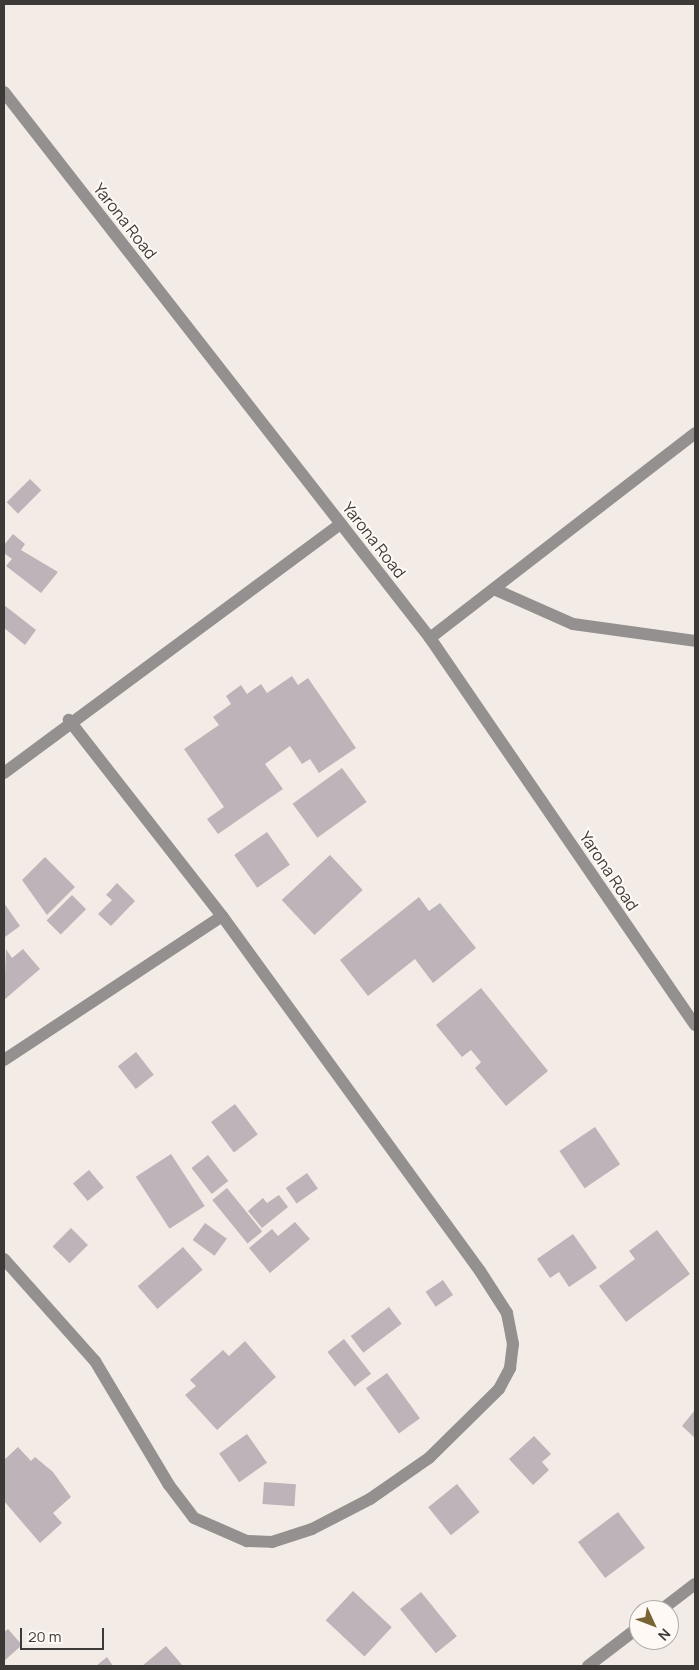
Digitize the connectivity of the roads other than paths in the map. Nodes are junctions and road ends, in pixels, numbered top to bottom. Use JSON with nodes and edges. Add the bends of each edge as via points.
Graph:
{"nodes":[{"id":1,"x":4,"y":92,"type":"edge"},
{"id":2,"x":695,"y":433,"type":"edge"},
{"id":3,"x":341,"y":524,"type":"junction"},
{"id":4,"x":496,"y":590,"type":"junction"},
{"id":5,"x":430,"y":638,"type":"junction"},
{"id":6,"x":695,"y":641,"type":"edge"},
{"id":7,"x":70,"y":720,"type":"junction"},
{"id":8,"x":4,"y":773,"type":"edge"},
{"id":9,"x":222,"y":916,"type":"junction"},
{"id":10,"x":695,"y":1025,"type":"edge"},
{"id":11,"x":4,"y":1060,"type":"edge"},
{"id":12,"x":4,"y":1259,"type":"edge"},
{"id":13,"x":695,"y":1584,"type":"edge"},
{"id":14,"x":674,"y":1600,"type":"edge"},
{"id":15,"x":629,"y":1635,"type":"edge"},
{"id":16,"x":588,"y":1666,"type":"edge"}],
"edges":[{"from":1,"to":3,"type":"street","name":"Yarona Road"},
{"from":2,"to":4,"type":"street"},
{"from":3,"to":5,"type":"street","name":"Yarona Road"},
{"from":3,"to":7,"type":"street"},
{"from":4,"to":5,"type":"street"},
{"from":4,"to":6,"type":"street","via":[[573,624]]},
{"from":5,"to":10,"type":"street","name":"Yarona Road"},
{"from":7,"to":8,"type":"street"},
{"from":7,"to":9,"type":"street"},
{"from":9,"to":11,"type":"street"},
{"from":9,"to":12,"type":"street","via":[[507,1313],[513,1344],[510,1368],[499,1389],[429,1458],[370,1499],[312,1529],[272,1542],[247,1541],[194,1518],[169,1485],[95,1361]]},
{"from":13,"to":14,"type":"street"},
{"from":15,"to":16,"type":"street"}]}
